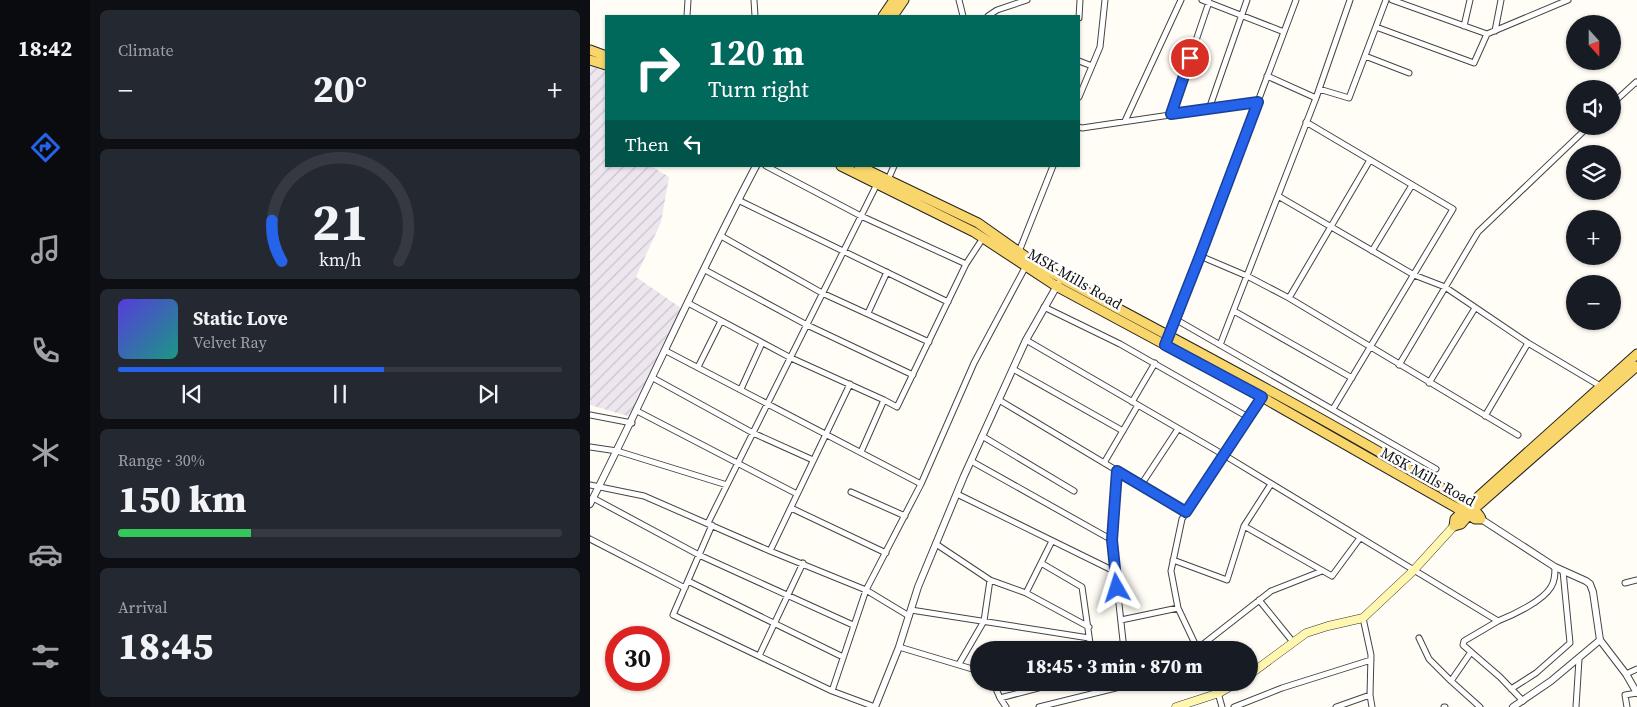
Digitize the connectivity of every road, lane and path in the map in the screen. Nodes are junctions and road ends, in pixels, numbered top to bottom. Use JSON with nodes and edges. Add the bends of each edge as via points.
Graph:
{"nodes":[{"id":1,"x":688,"y":0,"type":"edge"},
{"id":2,"x":754,"y":0,"type":"edge"},
{"id":3,"x":894,"y":0,"type":"edge"},
{"id":4,"x":904,"y":0,"type":"edge"},
{"id":5,"x":959,"y":0,"type":"edge"},
{"id":6,"x":1027,"y":0,"type":"edge"},
{"id":7,"x":1080,"y":0,"type":"edge"},
{"id":8,"x":1105,"y":0,"type":"edge"},
{"id":9,"x":1181,"y":0,"type":"edge"},
{"id":10,"x":1202,"y":0,"type":"edge"},
{"id":11,"x":1247,"y":0,"type":"edge"},
{"id":12,"x":1296,"y":0,"type":"edge"},
{"id":13,"x":1350,"y":0,"type":"edge"},
{"id":14,"x":1386,"y":0,"type":"edge"},
{"id":15,"x":1392,"y":0,"type":"edge"},
{"id":16,"x":1470,"y":0,"type":"edge"},
{"id":17,"x":1502,"y":0,"type":"edge"},
{"id":18,"x":1568,"y":0,"type":"edge"},
{"id":19,"x":1208,"y":2,"type":"junction"},
{"id":20,"x":1242,"y":14,"type":"junction"},
{"id":21,"x":687,"y":15,"type":"edge"},
{"id":22,"x":755,"y":15,"type":"edge"},
{"id":23,"x":884,"y":15,"type":"edge"},
{"id":24,"x":894,"y":15,"type":"edge"},
{"id":25,"x":963,"y":15,"type":"edge"},
{"id":26,"x":990,"y":15,"type":"edge"},
{"id":27,"x":1079,"y":15,"type":"edge"},
{"id":28,"x":1464,"y":26,"type":"junction"},
{"id":29,"x":1376,"y":27,"type":"junction"},
{"id":30,"x":1495,"y":31,"type":"junction"},
{"id":31,"x":1284,"y":32,"type":"junction"},
{"id":32,"x":1487,"y":34,"type":"junction"},
{"id":33,"x":590,"y":50,"type":"edge"},
{"id":34,"x":605,"y":56,"type":"edge"},
{"id":35,"x":1365,"y":56,"type":"junction"},
{"id":36,"x":590,"y":60,"type":"edge"},
{"id":37,"x":1080,"y":61,"type":"edge"},
{"id":38,"x":605,"y":65,"type":"edge"},
{"id":39,"x":1092,"y":66,"type":"junction"},
{"id":40,"x":1409,"y":73,"type":"dead end"},
{"id":41,"x":1267,"y":76,"type":"junction"},
{"id":42,"x":1637,"y":82,"type":"edge"},
{"id":43,"x":1319,"y":89,"type":"junction"},
{"id":44,"x":1080,"y":95,"type":"edge"},
{"id":45,"x":1621,"y":96,"type":"edge"},
{"id":46,"x":1316,"y":98,"type":"junction"},
{"id":47,"x":1258,"y":102,"type":"junction"},
{"id":48,"x":1209,"y":109,"type":"junction"},
{"id":49,"x":1171,"y":114,"type":"junction"},
{"id":50,"x":1125,"y":121,"type":"junction"},
{"id":51,"x":1306,"y":122,"type":"junction"},
{"id":52,"x":1080,"y":127,"type":"edge"},
{"id":53,"x":1580,"y":135,"type":"edge"},
{"id":54,"x":1370,"y":160,"type":"junction"},
{"id":55,"x":755,"y":167,"type":"edge"},
{"id":56,"x":768,"y":167,"type":"edge"},
{"id":57,"x":844,"y":167,"type":"edge"},
{"id":58,"x":860,"y":167,"type":"edge"},
{"id":59,"x":893,"y":167,"type":"edge"},
{"id":60,"x":1052,"y":167,"type":"edge"},
{"id":61,"x":883,"y":182,"type":"junction"},
{"id":62,"x":1412,"y":185,"type":"junction"},
{"id":63,"x":1278,"y":196,"type":"junction"},
{"id":64,"x":738,"y":200,"type":"junction"},
{"id":65,"x":861,"y":216,"type":"junction"},
{"id":66,"x":1331,"y":227,"type":"junction"},
{"id":67,"x":721,"y":236,"type":"junction"},
{"id":68,"x":983,"y":238,"type":"junction"},
{"id":69,"x":843,"y":251,"type":"junction"},
{"id":70,"x":1372,"y":251,"type":"junction"},
{"id":71,"x":1018,"y":256,"type":"junction"},
{"id":72,"x":1200,"y":256,"type":"junction"},
{"id":73,"x":1027,"y":263,"type":"junction"},
{"id":74,"x":966,"y":264,"type":"junction"},
{"id":75,"x":704,"y":270,"type":"junction"},
{"id":76,"x":887,"y":272,"type":"junction"},
{"id":77,"x":1414,"y":275,"type":"junction"},
{"id":78,"x":1247,"y":276,"type":"junction"},
{"id":79,"x":1058,"y":282,"type":"junction"},
{"id":80,"x":1445,"y":287,"type":"junction"},
{"id":81,"x":822,"y":293,"type":"junction"},
{"id":82,"x":1289,"y":298,"type":"junction"},
{"id":83,"x":948,"y":302,"type":"junction"},
{"id":84,"x":688,"y":304,"type":"junction"},
{"id":85,"x":1044,"y":307,"type":"junction"},
{"id":86,"x":1475,"y":308,"type":"junction"},
{"id":87,"x":1234,"y":311,"type":"junction"},
{"id":88,"x":868,"y":313,"type":"junction"},
{"id":89,"x":1175,"y":320,"type":"junction"},
{"id":90,"x":720,"y":321,"type":"junction"},
{"id":91,"x":807,"y":325,"type":"junction"},
{"id":92,"x":1168,"y":335,"type":"junction"},
{"id":93,"x":1026,"y":340,"type":"junction"},
{"id":94,"x":928,"y":342,"type":"junction"},
{"id":95,"x":762,"y":343,"type":"junction"},
{"id":96,"x":1528,"y":343,"type":"junction"},
{"id":97,"x":1165,"y":345,"type":"junction"},
{"id":98,"x":1220,"y":345,"type":"junction"},
{"id":99,"x":1370,"y":348,"type":"junction"},
{"id":100,"x":666,"y":351,"type":"junction"},
{"id":101,"x":1637,"y":354,"type":"edge"},
{"id":102,"x":790,"y":358,"type":"junction"},
{"id":103,"x":1155,"y":363,"type":"junction"},
{"id":104,"x":1400,"y":365,"type":"junction"},
{"id":105,"x":1637,"y":366,"type":"edge"},
{"id":106,"x":698,"y":367,"type":"junction"},
{"id":107,"x":1013,"y":369,"type":"junction"},
{"id":108,"x":913,"y":375,"type":"junction"},
{"id":109,"x":653,"y":378,"type":"junction"},
{"id":110,"x":1352,"y":378,"type":"junction"},
{"id":111,"x":1429,"y":383,"type":"junction"},
{"id":112,"x":850,"y":384,"type":"junction"},
{"id":113,"x":1267,"y":388,"type":"junction"},
{"id":114,"x":741,"y":389,"type":"junction"},
{"id":115,"x":1605,"y":389,"type":"junction"},
{"id":116,"x":1262,"y":397,"type":"junction"},
{"id":117,"x":884,"y":400,"type":"junction"},
{"id":118,"x":999,"y":400,"type":"junction"},
{"id":119,"x":1132,"y":402,"type":"junction"},
{"id":120,"x":767,"y":404,"type":"junction"},
{"id":121,"x":1138,"y":405,"type":"junction"},
{"id":122,"x":1333,"y":409,"type":"junction"},
{"id":123,"x":637,"y":411,"type":"junction"},
{"id":124,"x":590,"y":415,"type":"edge"},
{"id":125,"x":1485,"y":416,"type":"junction"},
{"id":126,"x":1248,"y":417,"type":"junction"},
{"id":127,"x":632,"y":423,"type":"junction"},
{"id":128,"x":1178,"y":428,"type":"junction"},
{"id":129,"x":1123,"y":431,"type":"junction"},
{"id":130,"x":753,"y":433,"type":"junction"},
{"id":131,"x":825,"y":434,"type":"junction"},
{"id":132,"x":1518,"y":435,"type":"dead end"},
{"id":133,"x":982,"y":436,"type":"junction"},
{"id":134,"x":590,"y":446,"type":"edge"},
{"id":135,"x":617,"y":451,"type":"junction"},
{"id":136,"x":861,"y":452,"type":"junction"},
{"id":137,"x":1224,"y":455,"type":"junction"},
{"id":138,"x":813,"y":460,"type":"junction"},
{"id":139,"x":971,"y":461,"type":"junction"},
{"id":140,"x":738,"y":464,"type":"junction"},
{"id":141,"x":1104,"y":464,"type":"junction"},
{"id":142,"x":1436,"y":470,"type":"dead end"},
{"id":143,"x":1117,"y":471,"type":"junction"},
{"id":144,"x":921,"y":484,"type":"junction"},
{"id":145,"x":1271,"y":484,"type":"junction"},
{"id":146,"x":590,"y":485,"type":"edge"},
{"id":147,"x":727,"y":485,"type":"junction"},
{"id":148,"x":599,"y":486,"type":"junction"},
{"id":149,"x":1141,"y":486,"type":"junction"},
{"id":150,"x":1074,"y":491,"type":"dead end"},
{"id":151,"x":851,"y":492,"type":"dead end"},
{"id":152,"x":797,"y":494,"type":"junction"},
{"id":153,"x":957,"y":494,"type":"junction"},
{"id":154,"x":591,"y":501,"type":"edge"},
{"id":155,"x":791,"y":508,"type":"junction"},
{"id":156,"x":1468,"y":510,"type":"junction"},
{"id":157,"x":1186,"y":512,"type":"junction"},
{"id":158,"x":904,"y":516,"type":"junction"},
{"id":159,"x":1481,"y":518,"type":"joint"},
{"id":160,"x":710,"y":524,"type":"junction"},
{"id":161,"x":1244,"y":526,"type":"junction"},
{"id":162,"x":1454,"y":526,"type":"joint"},
{"id":163,"x":1360,"y":538,"type":"junction"},
{"id":164,"x":590,"y":539,"type":"edge"},
{"id":165,"x":1112,"y":540,"type":"junction"},
{"id":166,"x":1052,"y":541,"type":"junction"},
{"id":167,"x":936,"y":544,"type":"junction"},
{"id":168,"x":770,"y":551,"type":"junction"},
{"id":169,"x":886,"y":553,"type":"junction"},
{"id":170,"x":699,"y":555,"type":"junction"},
{"id":171,"x":1173,"y":560,"type":"junction"},
{"id":172,"x":804,"y":563,"type":"junction"},
{"id":173,"x":1041,"y":563,"type":"junction"},
{"id":174,"x":1555,"y":567,"type":"junction"},
{"id":175,"x":1322,"y":571,"type":"junction"},
{"id":176,"x":1413,"y":571,"type":"junction"},
{"id":177,"x":1563,"y":571,"type":"junction"},
{"id":178,"x":1116,"y":572,"type":"junction"},
{"id":179,"x":990,"y":580,"type":"junction"},
{"id":180,"x":1637,"y":580,"type":"edge"},
{"id":181,"x":688,"y":581,"type":"junction"},
{"id":182,"x":1625,"y":582,"type":"dead end"},
{"id":183,"x":685,"y":588,"type":"junction"},
{"id":184,"x":866,"y":590,"type":"junction"},
{"id":185,"x":1026,"y":593,"type":"junction"},
{"id":186,"x":787,"y":595,"type":"junction"},
{"id":187,"x":1259,"y":600,"type":"junction"},
{"id":188,"x":1178,"y":608,"type":"junction"},
{"id":189,"x":910,"y":613,"type":"junction"},
{"id":190,"x":1363,"y":618,"type":"junction"},
{"id":191,"x":984,"y":620,"type":"junction"},
{"id":192,"x":1121,"y":620,"type":"junction"},
{"id":193,"x":1498,"y":621,"type":"junction"},
{"id":194,"x":774,"y":623,"type":"junction"},
{"id":195,"x":853,"y":625,"type":"junction"},
{"id":196,"x":1089,"y":627,"type":"junction"},
{"id":197,"x":1089,"y":638,"type":"junction"},
{"id":198,"x":1419,"y":638,"type":"dead end"},
{"id":199,"x":1600,"y":640,"type":"junction"},
{"id":200,"x":1090,"y":641,"type":"edge"},
{"id":201,"x":1123,"y":641,"type":"edge"},
{"id":202,"x":1192,"y":641,"type":"edge"},
{"id":203,"x":1207,"y":641,"type":"edge"},
{"id":204,"x":1294,"y":642,"type":"junction"},
{"id":205,"x":899,"y":647,"type":"junction"},
{"id":206,"x":1471,"y":652,"type":"junction"},
{"id":207,"x":759,"y":656,"type":"junction"},
{"id":208,"x":843,"y":656,"type":"junction"},
{"id":209,"x":1579,"y":659,"type":"junction"},
{"id":210,"x":1371,"y":660,"type":"junction"},
{"id":211,"x":959,"y":664,"type":"junction"},
{"id":212,"x":970,"y":668,"type":"edge"},
{"id":213,"x":1258,"y":668,"type":"edge"},
{"id":214,"x":1637,"y":669,"type":"edge"},
{"id":215,"x":1626,"y":674,"type":"junction"},
{"id":216,"x":1451,"y":682,"type":"junction"},
{"id":217,"x":1511,"y":689,"type":"junction"},
{"id":218,"x":832,"y":691,"type":"junction"},
{"id":219,"x":997,"y":691,"type":"edge"},
{"id":220,"x":1027,"y":691,"type":"edge"},
{"id":221,"x":1104,"y":691,"type":"edge"},
{"id":222,"x":1222,"y":691,"type":"edge"},
{"id":223,"x":1219,"y":693,"type":"junction"},
{"id":224,"x":1637,"y":693,"type":"edge"},
{"id":225,"x":1370,"y":695,"type":"junction"},
{"id":226,"x":1000,"y":698,"type":"junction"},
{"id":227,"x":1523,"y":701,"type":"junction"},
{"id":228,"x":875,"y":707,"type":"edge"},
{"id":229,"x":1006,"y":707,"type":"edge"},
{"id":230,"x":1039,"y":707,"type":"edge"},
{"id":231,"x":1176,"y":707,"type":"edge"},
{"id":232,"x":1222,"y":707,"type":"edge"},
{"id":233,"x":1234,"y":707,"type":"edge"},
{"id":234,"x":1337,"y":707,"type":"edge"},
{"id":235,"x":1372,"y":707,"type":"edge"},
{"id":236,"x":1480,"y":707,"type":"edge"},
{"id":237,"x":1513,"y":707,"type":"edge"},
{"id":238,"x":1576,"y":707,"type":"edge"},
{"id":239,"x":1627,"y":707,"type":"edge"}],
"edges":[{"from":1,"to":21,"type":"street"},
{"from":2,"to":22,"type":"street"},
{"from":3,"to":23,"type":"main road"},
{"from":4,"to":24,"type":"main road"},
{"from":5,"to":25,"type":"street"},
{"from":6,"to":26,"type":"street"},
{"from":7,"to":27,"type":"street"},
{"from":8,"to":39,"type":"street","via":[[1100,47]]},
{"from":9,"to":50,"type":"street"},
{"from":10,"to":19,"type":"street"},
{"from":11,"to":20,"type":"street"},
{"from":12,"to":31,"type":"street"},
{"from":13,"to":43,"type":"street"},
{"from":14,"to":29,"type":"street"},
{"from":15,"to":28,"type":"street"},
{"from":16,"to":28,"type":"street"},
{"from":17,"to":30,"type":"street"},
{"from":18,"to":30,"type":"street"},
{"from":19,"to":20,"type":"street"},
{"from":19,"to":49,"type":"street"},
{"from":20,"to":31,"type":"street"},
{"from":20,"to":48,"type":"street"},
{"from":28,"to":32,"type":"street"},
{"from":29,"to":32,"type":"street","via":[[1474,63]]},
{"from":29,"to":35,"type":"street"},
{"from":30,"to":32,"type":"street"},
{"from":31,"to":41,"type":"street"},
{"from":33,"to":34,"type":"main road"},
{"from":35,"to":40,"type":"street"},
{"from":35,"to":43,"type":"street","via":[[1349,98]]},
{"from":36,"to":38,"type":"main road"},
{"from":37,"to":39,"type":"street"},
{"from":39,"to":44,"type":"street"},
{"from":41,"to":46,"type":"street"},
{"from":41,"to":47,"type":"street"},
{"from":42,"to":45,"type":"street"},
{"from":43,"to":46,"type":"street"},
{"from":46,"to":51,"type":"street"},
{"from":47,"to":48,"type":"street"},
{"from":47,"to":72,"type":"street"},
{"from":48,"to":49,"type":"street"},
{"from":49,"to":50,"type":"street"},
{"from":50,"to":52,"type":"street"},
{"from":51,"to":54,"type":"street"},
{"from":51,"to":63,"type":"street"},
{"from":53,"to":80,"type":"street","via":[[1478,232]]},
{"from":54,"to":62,"type":"street"},
{"from":54,"to":66,"type":"street"},
{"from":55,"to":64,"type":"street"},
{"from":56,"to":65,"type":"street"},
{"from":57,"to":61,"type":"main road","name":"MSK Mills Road"},
{"from":58,"to":61,"type":"main road","name":"MSK Mills Road"},
{"from":59,"to":61,"type":"street"},
{"from":60,"to":71,"type":"street"},
{"from":61,"to":65,"type":"street"},
{"from":61,"to":68,"type":"main road","name":"MSK Mills Road"},
{"from":61,"to":71,"type":"main road","name":"MSK Mills Road","via":[[978,223]]},
{"from":62,"to":70,"type":"street"},
{"from":62,"to":77,"type":"street","via":[[1453,209]]},
{"from":63,"to":66,"type":"street"},
{"from":63,"to":78,"type":"street"},
{"from":64,"to":67,"type":"street"},
{"from":64,"to":69,"type":"street"},
{"from":65,"to":69,"type":"street"},
{"from":65,"to":74,"type":"street"},
{"from":66,"to":70,"type":"street"},
{"from":66,"to":82,"type":"street"},
{"from":67,"to":75,"type":"street"},
{"from":67,"to":81,"type":"street"},
{"from":68,"to":71,"type":"main road","name":"MSK Mills Road"},
{"from":68,"to":74,"type":"street"},
{"from":69,"to":76,"type":"street"},
{"from":69,"to":81,"type":"street"},
{"from":70,"to":77,"type":"street"},
{"from":71,"to":73,"type":"main road","name":"MSK Mills Road"},
{"from":72,"to":78,"type":"street"},
{"from":72,"to":89,"type":"street"},
{"from":73,"to":79,"type":"main road","name":"MSK Mills Road"},
{"from":73,"to":144,"type":"street","via":[[974,363]]},
{"from":74,"to":83,"type":"street"},
{"from":75,"to":84,"type":"street"},
{"from":75,"to":91,"type":"street"},
{"from":76,"to":83,"type":"street"},
{"from":76,"to":88,"type":"street"},
{"from":77,"to":80,"type":"street"},
{"from":77,"to":99,"type":"street"},
{"from":78,"to":82,"type":"street"},
{"from":78,"to":87,"type":"street"},
{"from":79,"to":85,"type":"street"},
{"from":79,"to":92,"type":"main road","name":"MSK Mills Road"},
{"from":79,"to":97,"type":"main road","name":"MSK Mills Road"},
{"from":80,"to":86,"type":"street"},
{"from":80,"to":104,"type":"street"},
{"from":81,"to":88,"type":"street"},
{"from":81,"to":91,"type":"street"},
{"from":82,"to":99,"type":"street"},
{"from":83,"to":94,"type":"street"},
{"from":84,"to":90,"type":"street"},
{"from":84,"to":100,"type":"street"},
{"from":85,"to":93,"type":"street"},
{"from":85,"to":103,"type":"street"},
{"from":86,"to":96,"type":"street"},
{"from":86,"to":111,"type":"street"},
{"from":87,"to":98,"type":"street"},
{"from":87,"to":110,"type":"street"},
{"from":88,"to":94,"type":"street"},
{"from":89,"to":92,"type":"street"},
{"from":89,"to":98,"type":"street"},
{"from":90,"to":95,"type":"street"},
{"from":90,"to":106,"type":"street"},
{"from":91,"to":102,"type":"street"},
{"from":91,"to":108,"type":"street"},
{"from":92,"to":97,"type":"street"},
{"from":92,"to":113,"type":"main road","name":"MSK Mills Road"},
{"from":93,"to":107,"type":"street"},
{"from":93,"to":119,"type":"street"},
{"from":94,"to":108,"type":"street"},
{"from":95,"to":102,"type":"street"},
{"from":95,"to":114,"type":"street"},
{"from":96,"to":115,"type":"street"},
{"from":96,"to":125,"type":"street"},
{"from":97,"to":116,"type":"main road","name":"MSK Mills Road"},
{"from":98,"to":122,"type":"street"},
{"from":99,"to":104,"type":"street"},
{"from":99,"to":110,"type":"street"},
{"from":100,"to":106,"type":"street"},
{"from":100,"to":109,"type":"street"},
{"from":101,"to":115,"type":"main road"},
{"from":102,"to":112,"type":"street"},
{"from":102,"to":120,"type":"street"},
{"from":103,"to":119,"type":"street"},
{"from":103,"to":126,"type":"street"},
{"from":104,"to":111,"type":"street"},
{"from":105,"to":115,"type":"main road"},
{"from":106,"to":114,"type":"street"},
{"from":107,"to":118,"type":"street"},
{"from":107,"to":129,"type":"street"},
{"from":108,"to":117,"type":"street","via":[[897,407]]},
{"from":109,"to":123,"type":"street"},
{"from":109,"to":130,"type":"street"},
{"from":110,"to":122,"type":"street"},
{"from":111,"to":125,"type":"street"},
{"from":112,"to":117,"type":"street"},
{"from":112,"to":131,"type":"street"},
{"from":113,"to":116,"type":"street"},
{"from":113,"to":156,"type":"main road","name":"MSK Mills Road"},
{"from":114,"to":120,"type":"street"},
{"from":115,"to":156,"type":"main road"},
{"from":116,"to":126,"type":"street"},
{"from":116,"to":156,"type":"main road","name":"MSK Mills Road"},
{"from":117,"to":136,"type":"street"},
{"from":118,"to":133,"type":"street"},
{"from":118,"to":141,"type":"street"},
{"from":119,"to":121,"type":"street"},
{"from":120,"to":130,"type":"street"},
{"from":120,"to":131,"type":"street"},
{"from":121,"to":128,"type":"street"},
{"from":121,"to":129,"type":"street"},
{"from":122,"to":142,"type":"street"},
{"from":123,"to":127,"type":"street"},
{"from":123,"to":140,"type":"street"},
{"from":124,"to":127,"type":"street"},
{"from":125,"to":132,"type":"street"},
{"from":126,"to":137,"type":"street"},
{"from":127,"to":135,"type":"street"},
{"from":128,"to":137,"type":"street"},
{"from":128,"to":149,"type":"street"},
{"from":129,"to":141,"type":"street"},
{"from":130,"to":138,"type":"street"},
{"from":130,"to":140,"type":"street"},
{"from":131,"to":136,"type":"street"},
{"from":131,"to":138,"type":"street"},
{"from":133,"to":139,"type":"street"},
{"from":133,"to":150,"type":"street"},
{"from":134,"to":135,"type":"street"},
{"from":135,"to":147,"type":"street"},
{"from":135,"to":148,"type":"street"},
{"from":136,"to":144,"type":"street"},
{"from":137,"to":145,"type":"street"},
{"from":137,"to":157,"type":"street"},
{"from":138,"to":152,"type":"street"},
{"from":139,"to":153,"type":"street"},
{"from":139,"to":165,"type":"street"},
{"from":140,"to":147,"type":"street"},
{"from":140,"to":152,"type":"street"},
{"from":141,"to":143,"type":"street"},
{"from":143,"to":149,"type":"street"},
{"from":143,"to":165,"type":"street"},
{"from":144,"to":158,"type":"street"},
{"from":145,"to":161,"type":"street"},
{"from":145,"to":163,"type":"street"},
{"from":146,"to":148,"type":"street"},
{"from":147,"to":160,"type":"street"},
{"from":148,"to":154,"type":"street"},
{"from":148,"to":160,"type":"street","via":[[644,496]]},
{"from":149,"to":157,"type":"street"},
{"from":151,"to":158,"type":"street"},
{"from":152,"to":155,"type":"street"},
{"from":153,"to":166,"type":"street"},
{"from":153,"to":167,"type":"street"},
{"from":154,"to":170,"type":"street"},
{"from":155,"to":168,"type":"street"},
{"from":155,"to":169,"type":"street"},
{"from":156,"to":159,"type":"main road","name":"MSK Mills Road","via":[[1479,513]]},
{"from":156,"to":162,"type":"main road","via":[[1454,521]]},
{"from":157,"to":171,"type":"street"},
{"from":158,"to":169,"type":"street"},
{"from":159,"to":174,"type":"street"},
{"from":160,"to":168,"type":"street"},
{"from":160,"to":170,"type":"street"},
{"from":161,"to":171,"type":"street","via":[[1227,580]]},
{"from":161,"to":175,"type":"street"},
{"from":162,"to":176,"type":"main road"},
{"from":163,"to":175,"type":"street","via":[[1332,576]]},
{"from":163,"to":176,"type":"street"},
{"from":164,"to":183,"type":"street"},
{"from":165,"to":178,"type":"street"},
{"from":166,"to":173,"type":"street"},
{"from":166,"to":178,"type":"street"},
{"from":167,"to":179,"type":"street"},
{"from":167,"to":189,"type":"street"},
{"from":168,"to":172,"type":"street"},
{"from":169,"to":184,"type":"street"},
{"from":170,"to":181,"type":"street"},
{"from":170,"to":186,"type":"street"},
{"from":171,"to":188,"type":"street","via":[[1171,572]]},
{"from":172,"to":184,"type":"street"},
{"from":172,"to":186,"type":"street"},
{"from":173,"to":185,"type":"street"},
{"from":173,"to":196,"type":"street","via":[[1082,587]]},
{"from":174,"to":177,"type":"street"},
{"from":174,"to":193,"type":"street","via":[[1551,588],[1519,612]]},
{"from":175,"to":187,"type":"street","via":[[1271,591]]},
{"from":176,"to":190,"type":"main road"},
{"from":176,"to":193,"type":"street"},
{"from":177,"to":199,"type":"street","via":[[1590,584]]},
{"from":177,"to":217,"type":"street","via":[[1570,643],[1536,673]]},
{"from":178,"to":192,"type":"street"},
{"from":179,"to":185,"type":"street"},
{"from":179,"to":191,"type":"street"},
{"from":180,"to":182,"type":"street"},
{"from":181,"to":183,"type":"street"},
{"from":181,"to":194,"type":"street"},
{"from":183,"to":207,"type":"street","via":[[673,615]]},
{"from":184,"to":189,"type":"street"},
{"from":184,"to":195,"type":"street"},
{"from":185,"to":196,"type":"street"},
{"from":186,"to":194,"type":"street"},
{"from":186,"to":195,"type":"street"},
{"from":187,"to":203,"type":"street"},
{"from":187,"to":204,"type":"street"},
{"from":188,"to":192,"type":"street"},
{"from":188,"to":202,"type":"street"},
{"from":189,"to":191,"type":"street"},
{"from":189,"to":205,"type":"street"},
{"from":190,"to":204,"type":"main road","via":[[1306,633]]},
{"from":190,"to":210,"type":"street"},
{"from":191,"to":197,"type":"street"},
{"from":191,"to":211,"type":"street"},
{"from":192,"to":201,"type":"street"},
{"from":193,"to":206,"type":"street","via":[[1464,641]]},
{"from":194,"to":207,"type":"street"},
{"from":194,"to":208,"type":"street"},
{"from":195,"to":208,"type":"street"},
{"from":196,"to":197,"type":"street"},
{"from":197,"to":200,"type":"street"},
{"from":198,"to":216,"type":"street","via":[[1429,659]]},
{"from":199,"to":209,"type":"street"},
{"from":199,"to":215,"type":"street"},
{"from":204,"to":213,"type":"main road"},
{"from":205,"to":211,"type":"street"},
{"from":205,"to":228,"type":"street"},
{"from":206,"to":216,"type":"street"},
{"from":206,"to":217,"type":"street"},
{"from":207,"to":218,"type":"street"},
{"from":208,"to":218,"type":"street"},
{"from":209,"to":227,"type":"street"},
{"from":209,"to":238,"type":"street"},
{"from":210,"to":225,"type":"street"},
{"from":210,"to":233,"type":"street"},
{"from":211,"to":212,"type":"street"},
{"from":214,"to":215,"type":"street"},
{"from":215,"to":224,"type":"street"},
{"from":216,"to":236,"type":"street"},
{"from":217,"to":227,"type":"street"},
{"from":218,"to":228,"type":"street"},
{"from":219,"to":226,"type":"street"},
{"from":220,"to":226,"type":"street"},
{"from":221,"to":230,"type":"street"},
{"from":222,"to":223,"type":"main road"},
{"from":223,"to":231,"type":"main road"},
{"from":223,"to":232,"type":"street"},
{"from":224,"to":239,"type":"street","via":[[1625,695]]},
{"from":225,"to":234,"type":"street"},
{"from":225,"to":235,"type":"street"},
{"from":226,"to":229,"type":"street"},
{"from":227,"to":237,"type":"street"}]}
